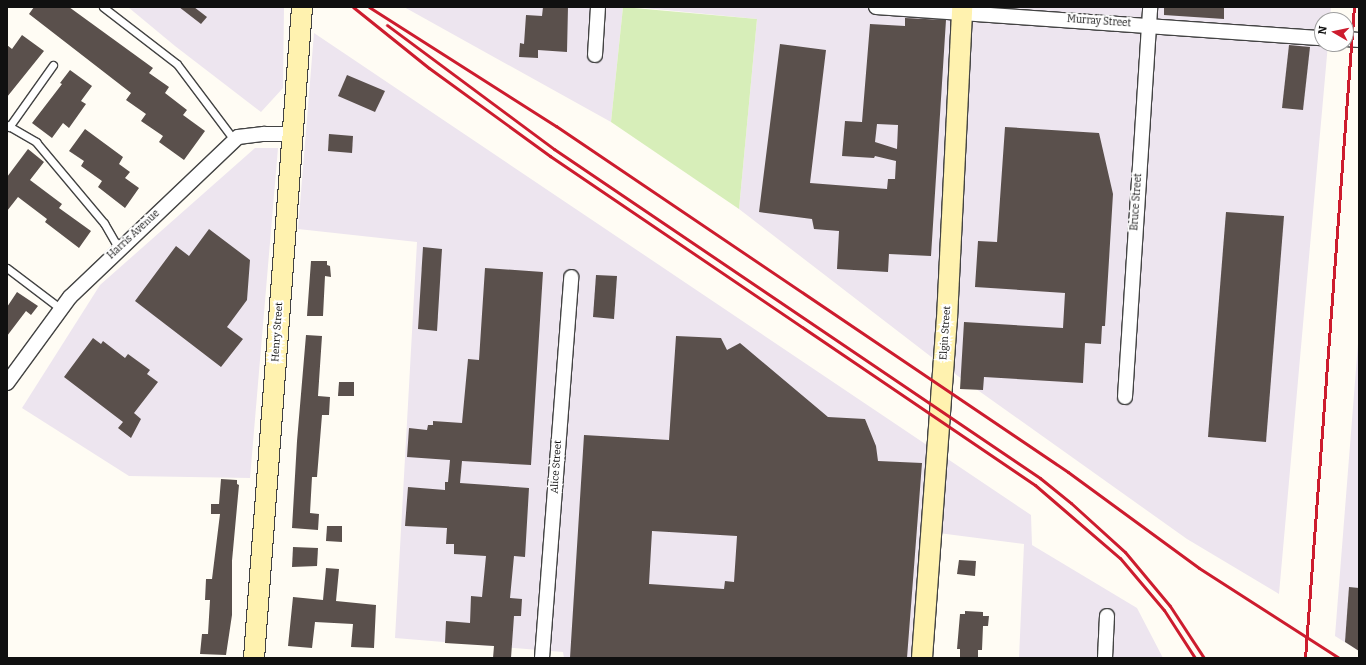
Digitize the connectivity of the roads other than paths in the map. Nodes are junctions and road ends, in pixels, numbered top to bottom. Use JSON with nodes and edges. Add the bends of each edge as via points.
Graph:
{"nodes":[{"id":1,"x":103,"y":7,"type":"edge"},
{"id":2,"x":302,"y":7,"type":"edge"},
{"id":3,"x":598,"y":7,"type":"edge"},
{"id":4,"x":876,"y":7,"type":"edge"},
{"id":5,"x":1150,"y":7,"type":"edge"},
{"id":6,"x":961,"y":9,"type":"edge"},
{"id":7,"x":1148,"y":26,"type":"junction"},
{"id":8,"x":1314,"y":37,"type":"edge"},
{"id":9,"x":595,"y":54,"type":"dead end"},
{"id":10,"x":53,"y":65,"type":"dead end"},
{"id":11,"x":8,"y":126,"type":"edge"},
{"id":12,"x":292,"y":134,"type":"junction"},
{"id":13,"x":238,"y":137,"type":"junction"},
{"id":14,"x":119,"y":249,"type":"junction"},
{"id":15,"x":7,"y":268,"type":"edge"},
{"id":16,"x":571,"y":277,"type":"dead end"},
{"id":17,"x":61,"y":309,"type":"junction"},
{"id":18,"x":7,"y":383,"type":"edge"},
{"id":19,"x":1125,"y":397,"type":"dead end"},
{"id":20,"x":1107,"y":616,"type":"dead end"},
{"id":21,"x":254,"y":658,"type":"edge"},
{"id":22,"x":542,"y":658,"type":"edge"},
{"id":23,"x":922,"y":658,"type":"edge"},
{"id":24,"x":1105,"y":658,"type":"edge"}],
"edges":[{"from":1,"to":13,"type":"lane","via":[[177,64],[230,136]]},
{"from":2,"to":12,"type":"main road","name":"Henry Street"},
{"from":3,"to":9,"type":"street"},
{"from":4,"to":6,"type":"street","name":"Murray Street"},
{"from":5,"to":7,"type":"street","name":"Bruce Street"},
{"from":6,"to":7,"type":"street","name":"Murray Street"},
{"from":6,"to":23,"type":"main road","name":"Elgin Street","via":[[947,319]]},
{"from":7,"to":8,"type":"street","name":"Murray Street"},
{"from":7,"to":19,"type":"street","name":"Bruce Street"},
{"from":10,"to":11,"type":"lane"},
{"from":11,"to":14,"type":"lane","via":[[36,142],[104,223]]},
{"from":12,"to":13,"type":"street"},
{"from":12,"to":21,"type":"main road","name":"Henry Street"},
{"from":13,"to":14,"type":"street","name":"Harris Avenue"},
{"from":14,"to":17,"type":"street","name":"Harris Avenue"},
{"from":15,"to":17,"type":"lane"},
{"from":16,"to":22,"type":"street","name":"Alice Street"},
{"from":17,"to":18,"type":"street","name":"Harris Avenue"},
{"from":20,"to":24,"type":"street"}]}
